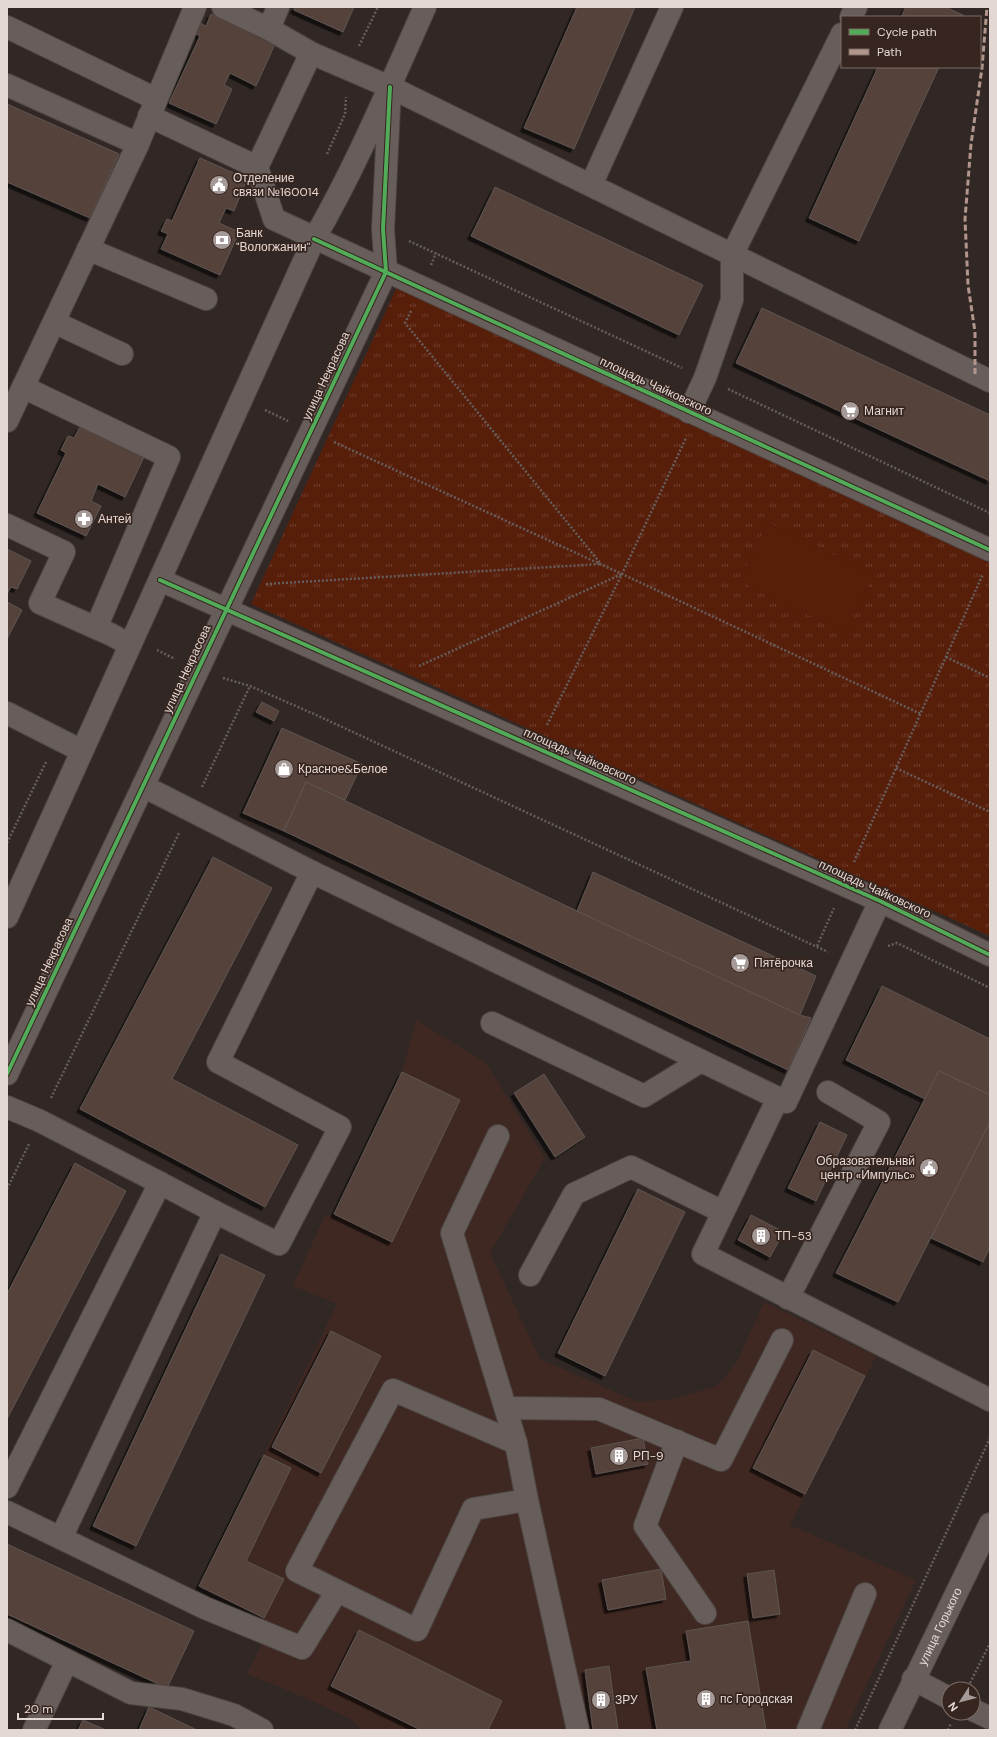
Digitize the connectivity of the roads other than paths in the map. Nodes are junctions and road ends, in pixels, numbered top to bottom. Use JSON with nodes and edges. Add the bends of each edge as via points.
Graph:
{"nodes":[{"id":1,"x":194,"y":7,"type":"edge"},
{"id":2,"x":222,"y":7,"type":"edge"},
{"id":3,"x":278,"y":7,"type":"edge"},
{"id":4,"x":425,"y":7,"type":"edge"},
{"id":5,"x":672,"y":7,"type":"edge"},
{"id":6,"x":856,"y":7,"type":"edge"},
{"id":7,"x":852,"y":16,"type":"edge"},
{"id":8,"x":7,"y":27,"type":"edge"},
{"id":9,"x":269,"y":29,"type":"junction"},
{"id":10,"x":841,"y":36,"type":"edge"},
{"id":11,"x":311,"y":53,"type":"junction"},
{"id":12,"x":7,"y":85,"type":"edge"},
{"id":13,"x":390,"y":87,"type":"junction"},
{"id":14,"x":153,"y":108,"type":"junction"},
{"id":15,"x":138,"y":144,"type":"junction"},
{"id":16,"x":257,"y":167,"type":"junction"},
{"id":17,"x":591,"y":185,"type":"junction"},
{"id":18,"x":314,"y":239,"type":"junction"},
{"id":19,"x":88,"y":249,"type":"junction"},
{"id":20,"x":732,"y":255,"type":"junction"},
{"id":21,"x":386,"y":272,"type":"junction"},
{"id":22,"x":206,"y":299,"type":"dead end"},
{"id":23,"x":54,"y":322,"type":"junction"},
{"id":24,"x":122,"y":354,"type":"dead end"},
{"id":25,"x":990,"y":381,"type":"edge"},
{"id":26,"x":23,"y":387,"type":"junction"},
{"id":27,"x":689,"y":412,"type":"junction"},
{"id":28,"x":7,"y":422,"type":"edge"},
{"id":29,"x":7,"y":525,"type":"edge"},
{"id":30,"x":988,"y":559,"type":"edge"},
{"id":31,"x":160,"y":580,"type":"junction"},
{"id":32,"x":227,"y":609,"type":"junction"},
{"id":33,"x":96,"y":628,"type":"junction"},
{"id":34,"x":132,"y":642,"type":"junction"},
{"id":35,"x":7,"y":713,"type":"edge"},
{"id":36,"x":82,"y":751,"type":"junction"},
{"id":37,"x":143,"y":786,"type":"junction"},
{"id":38,"x":312,"y":872,"type":"junction"},
{"id":39,"x":880,"y":901,"type":"junction"},
{"id":40,"x":7,"y":917,"type":"edge"},
{"id":41,"x":990,"y":955,"type":"edge"},
{"id":42,"x":492,"y":1024,"type":"dead end"},
{"id":43,"x":701,"y":1061,"type":"junction"},
{"id":44,"x":7,"y":1074,"type":"edge"},
{"id":45,"x":828,"y":1092,"type":"dead end"},
{"id":46,"x":778,"y":1098,"type":"junction"},
{"id":47,"x":7,"y":1107,"type":"edge"},
{"id":48,"x":498,"y":1136,"type":"dead end"},
{"id":49,"x":160,"y":1184,"type":"junction"},
{"id":50,"x":215,"y":1212,"type":"junction"},
{"id":51,"x":723,"y":1212,"type":"junction"},
{"id":52,"x":530,"y":1275,"type":"dead end"},
{"id":53,"x":788,"y":1298,"type":"junction"},
{"id":54,"x":782,"y":1340,"type":"dead end"},
{"id":55,"x":990,"y":1400,"type":"edge"},
{"id":56,"x":506,"y":1408,"type":"junction"},
{"id":57,"x":677,"y":1441,"type":"junction"},
{"id":58,"x":516,"y":1443,"type":"junction"},
{"id":59,"x":7,"y":1487,"type":"edge"},
{"id":60,"x":527,"y":1500,"type":"junction"},
{"id":61,"x":7,"y":1512,"type":"edge"},
{"id":62,"x":990,"y":1524,"type":"edge"},
{"id":63,"x":61,"y":1538,"type":"junction"},
{"id":64,"x":337,"y":1591,"type":"junction"},
{"id":65,"x":865,"y":1594,"type":"dead end"},
{"id":66,"x":705,"y":1613,"type":"dead end"},
{"id":67,"x":7,"y":1630,"type":"edge"},
{"id":68,"x":67,"y":1661,"type":"junction"},
{"id":69,"x":913,"y":1679,"type":"junction"},
{"id":70,"x":941,"y":1694,"type":"edge"},
{"id":71,"x":34,"y":1730,"type":"edge"},
{"id":72,"x":262,"y":1730,"type":"edge"},
{"id":73,"x":578,"y":1730,"type":"edge"},
{"id":74,"x":808,"y":1730,"type":"edge"},
{"id":75,"x":890,"y":1730,"type":"edge"}],
"edges":[{"from":1,"to":14,"type":"street"},
{"from":2,"to":9,"type":"street"},
{"from":3,"to":9,"type":"street"},
{"from":4,"to":13,"type":"street"},
{"from":5,"to":17,"type":"street"},
{"from":6,"to":7,"type":"street"},
{"from":8,"to":14,"type":"street"},
{"from":9,"to":11,"type":"street"},
{"from":10,"to":20,"type":"street"},
{"from":11,"to":13,"type":"street"},
{"from":11,"to":16,"type":"street"},
{"from":12,"to":15,"type":"street"},
{"from":13,"to":17,"type":"street"},
{"from":13,"to":18,"type":"street","via":[[334,205]]},
{"from":13,"to":21,"type":"street","via":[[383,228]]},
{"from":14,"to":15,"type":"street"},
{"from":14,"to":16,"type":"street"},
{"from":15,"to":19,"type":"street"},
{"from":16,"to":18,"type":"street","name":"площадь Чайковского","via":[[274,219]]},
{"from":17,"to":20,"type":"street"},
{"from":18,"to":21,"type":"street","name":"площадь Чайковского"},
{"from":18,"to":31,"type":"street"},
{"from":19,"to":22,"type":"street"},
{"from":19,"to":23,"type":"street"},
{"from":20,"to":25,"type":"street"},
{"from":20,"to":27,"type":"street","via":[[732,300],[705,378]]},
{"from":21,"to":27,"type":"street","name":"площадь Чайковского"},
{"from":21,"to":32,"type":"street","name":"улица Некрасова"},
{"from":23,"to":24,"type":"street"},
{"from":23,"to":26,"type":"street"},
{"from":26,"to":28,"type":"street"},
{"from":26,"to":33,"type":"street","via":[[169,457]]},
{"from":27,"to":30,"type":"street","name":"площадь Чайковского"},
{"from":29,"to":33,"type":"street","via":[[64,552],[40,603]]},
{"from":31,"to":32,"type":"street","name":"площадь Чайковского"},
{"from":31,"to":34,"type":"street"},
{"from":32,"to":37,"type":"street","name":"улица Некрасова"},
{"from":32,"to":39,"type":"street","name":"площадь Чайковского"},
{"from":33,"to":34,"type":"street"},
{"from":34,"to":36,"type":"street"},
{"from":35,"to":36,"type":"street"},
{"from":36,"to":40,"type":"street"},
{"from":37,"to":38,"type":"street"},
{"from":37,"to":44,"type":"street","name":"улица Некрасова"},
{"from":38,"to":43,"type":"street"},
{"from":38,"to":50,"type":"street","via":[[218,1062],[340,1127],[279,1244]]},
{"from":39,"to":41,"type":"street","name":"площадь Чайковского"},
{"from":39,"to":46,"type":"street","via":[[786,1102]]},
{"from":42,"to":43,"type":"street","via":[[644,1096]]},
{"from":43,"to":46,"type":"street"},
{"from":45,"to":53,"type":"street","via":[[879,1122]]},
{"from":46,"to":51,"type":"street"},
{"from":47,"to":49,"type":"street","via":[[40,1121]]},
{"from":48,"to":56,"type":"street","via":[[452,1233]]},
{"from":49,"to":50,"type":"street"},
{"from":49,"to":59,"type":"street"},
{"from":50,"to":63,"type":"street"},
{"from":51,"to":52,"type":"street","via":[[631,1167],[574,1194]]},
{"from":51,"to":53,"type":"street","via":[[703,1254]]},
{"from":53,"to":55,"type":"street"},
{"from":54,"to":57,"type":"street","via":[[721,1460]]},
{"from":56,"to":57,"type":"street","via":[[599,1409]]},
{"from":56,"to":58,"type":"street"},
{"from":57,"to":66,"type":"street","via":[[645,1526]]},
{"from":58,"to":60,"type":"street"},
{"from":58,"to":64,"type":"street","via":[[393,1390],[297,1571]]},
{"from":60,"to":64,"type":"street","via":[[473,1509],[417,1630]]},
{"from":60,"to":73,"type":"street"},
{"from":61,"to":63,"type":"street"},
{"from":62,"to":69,"type":"street","name":"улица Горького"},
{"from":63,"to":64,"type":"street","via":[[205,1608],[302,1648]]},
{"from":65,"to":74,"type":"street"},
{"from":67,"to":68,"type":"street"},
{"from":68,"to":71,"type":"street"},
{"from":68,"to":72,"type":"street","via":[[131,1693],[182,1699],[234,1714]]},
{"from":69,"to":70,"type":"street"},
{"from":69,"to":75,"type":"street","name":"улица Горького"}]}
